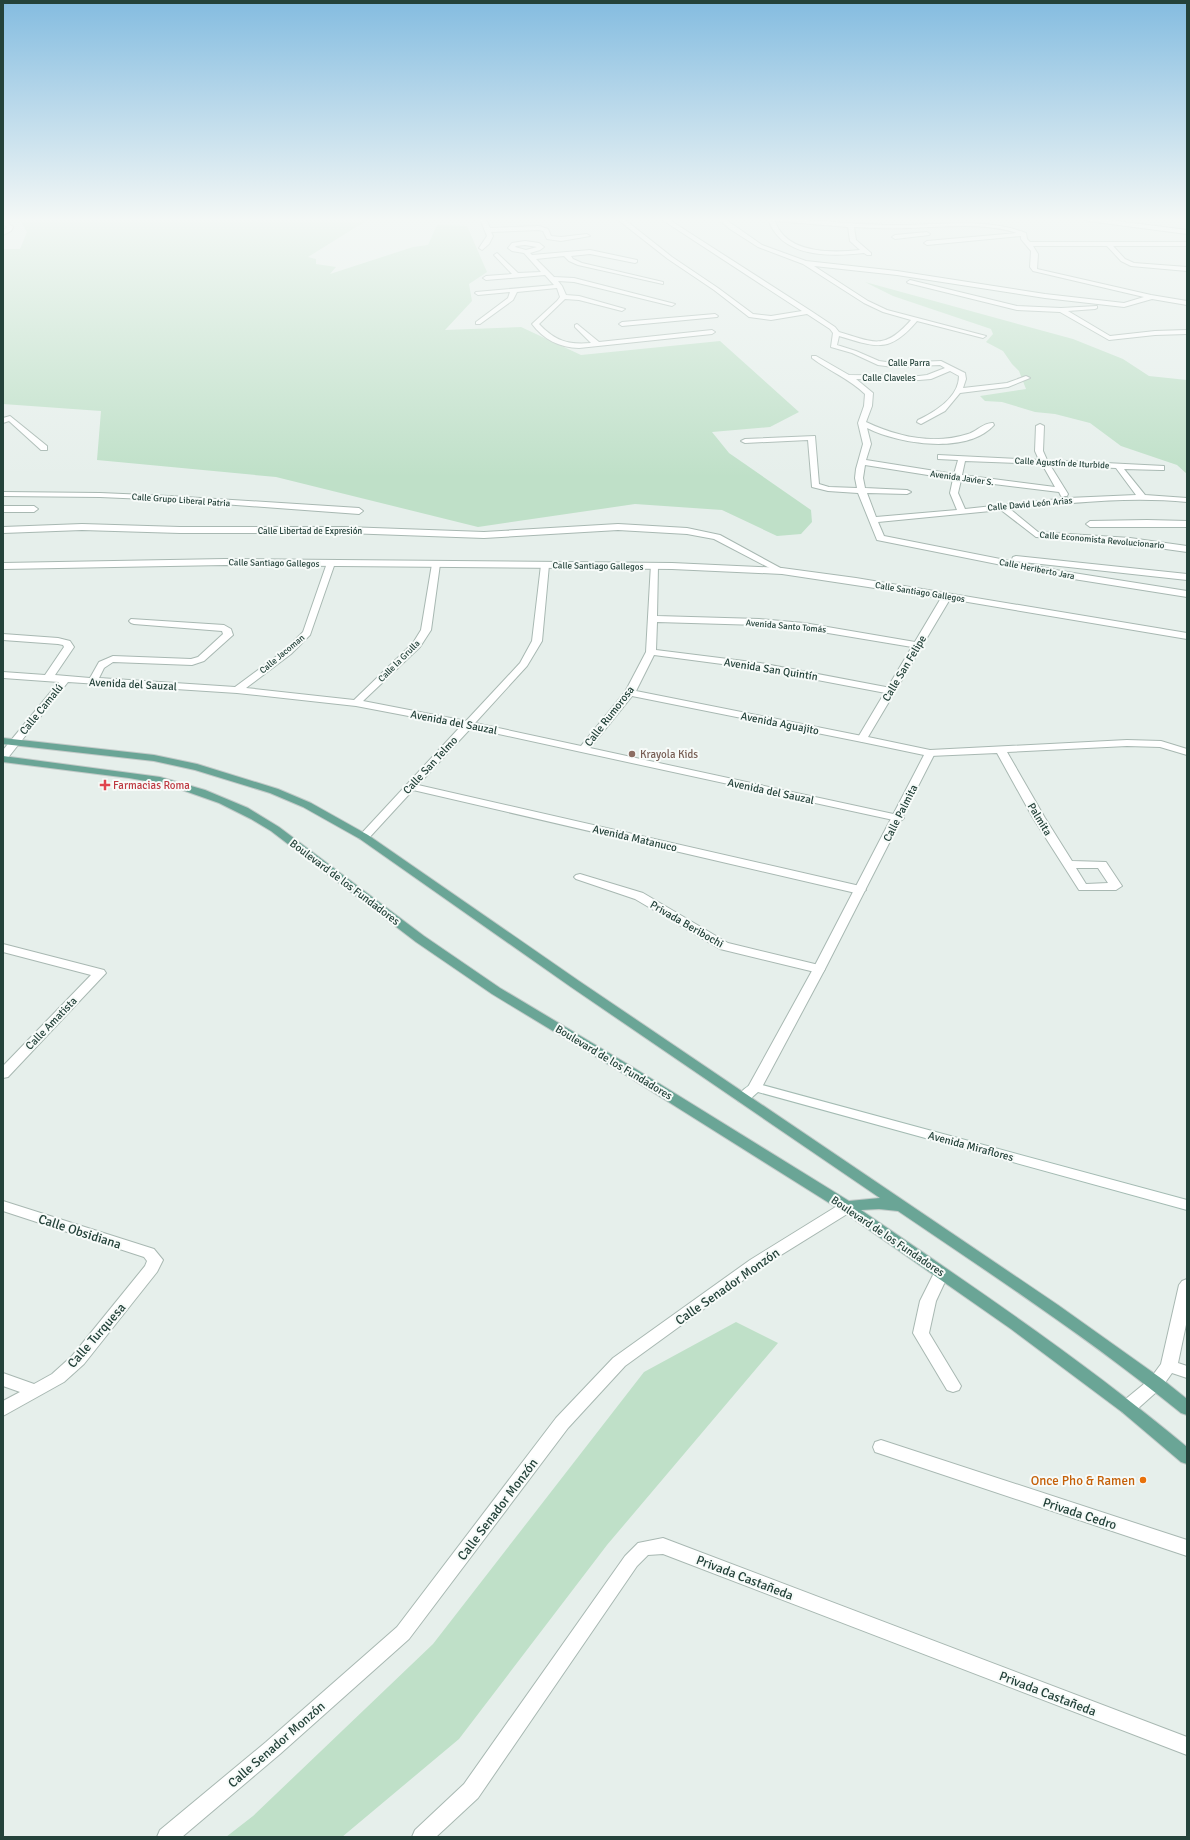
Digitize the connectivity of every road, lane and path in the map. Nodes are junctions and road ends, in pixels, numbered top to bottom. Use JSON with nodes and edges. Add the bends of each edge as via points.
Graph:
{"nodes":[{"id":1,"x":503,"y":305,"type":"edge"},
{"id":2,"x":557,"y":305,"type":"edge"},
{"id":3,"x":605,"y":305,"type":"edge"},
{"id":4,"x":737,"y":305,"type":"edge"},
{"id":5,"x":798,"y":305,"type":"edge"},
{"id":6,"x":872,"y":305,"type":"edge"},
{"id":7,"x":1005,"y":305,"type":"edge"},
{"id":8,"x":1124,"y":305,"type":"edge"},
{"id":9,"x":622,"y":309,"type":"dead end"},
{"id":10,"x":1061,"y":310,"type":"junction"},
{"id":11,"x":809,"y":312,"type":"junction"},
{"id":12,"x":715,"y":316,"type":"dead end"},
{"id":13,"x":915,"y":318,"type":"junction"},
{"id":14,"x":478,"y":323,"type":"dead end"},
{"id":15,"x":577,"y":326,"type":"dead end"},
{"id":16,"x":627,"y":330,"type":"junction"},
{"id":17,"x":712,"y":332,"type":"dead end"},
{"id":18,"x":1187,"y":332,"type":"edge"},
{"id":19,"x":836,"y":333,"type":"junction"},
{"id":20,"x":982,"y":336,"type":"dead end"},
{"id":21,"x":597,"y":344,"type":"junction"},
{"id":22,"x":814,"y":357,"type":"dead end"},
{"id":23,"x":951,"y":368,"type":"junction"},
{"id":24,"x":848,"y":377,"type":"junction"},
{"id":25,"x":1026,"y":378,"type":"dead end"},
{"id":26,"x":957,"y":391,"type":"junction"},
{"id":27,"x":7,"y":420,"type":"edge"},
{"id":28,"x":921,"y":422,"type":"dead end"},
{"id":29,"x":862,"y":423,"type":"junction"},
{"id":30,"x":990,"y":425,"type":"dead end"},
{"id":31,"x":1040,"y":426,"type":"dead end"},
{"id":32,"x":745,"y":441,"type":"dead end"},
{"id":33,"x":44,"y":448,"type":"dead end"},
{"id":34,"x":940,"y":457,"type":"dead end"},
{"id":35,"x":962,"y":458,"type":"junction"},
{"id":36,"x":863,"y":462,"type":"junction"},
{"id":37,"x":1044,"y":462,"type":"junction"},
{"id":38,"x":1118,"y":466,"type":"junction"},
{"id":39,"x":1161,"y":468,"type":"dead end"},
{"id":40,"x":957,"y":477,"type":"junction"},
{"id":41,"x":861,"y":489,"type":"junction"},
{"id":42,"x":1061,"y":490,"type":"junction"},
{"id":43,"x":907,"y":492,"type":"dead end"},
{"id":44,"x":1187,"y":492,"type":"edge"},
{"id":45,"x":3,"y":494,"type":"edge"},
{"id":46,"x":1142,"y":497,"type":"junction"},
{"id":47,"x":1163,"y":497,"type":"junction"},
{"id":48,"x":1187,"y":500,"type":"edge"},
{"id":49,"x":1068,"y":501,"type":"junction"},
{"id":50,"x":1003,"y":507,"type":"junction"},
{"id":51,"x":3,"y":509,"type":"edge"},
{"id":52,"x":34,"y":509,"type":"dead end"},
{"id":53,"x":359,"y":511,"type":"dead end"},
{"id":54,"x":962,"y":511,"type":"junction"},
{"id":55,"x":874,"y":520,"type":"junction"},
{"id":56,"x":1090,"y":524,"type":"dead end"},
{"id":57,"x":1187,"y":524,"type":"edge"},
{"id":58,"x":3,"y":530,"type":"edge"},
{"id":59,"x":1187,"y":549,"type":"edge"},
{"id":60,"x":983,"y":558,"type":"junction"},
{"id":61,"x":331,"y":563,"type":"junction"},
{"id":62,"x":436,"y":564,"type":"junction"},
{"id":63,"x":545,"y":565,"type":"junction"},
{"id":64,"x":3,"y":566,"type":"edge"},
{"id":65,"x":654,"y":566,"type":"junction"},
{"id":66,"x":782,"y":571,"type":"junction"},
{"id":67,"x":1187,"y":577,"type":"edge"},
{"id":68,"x":1187,"y":594,"type":"edge"},
{"id":69,"x":947,"y":596,"type":"junction"},
{"id":70,"x":653,"y":620,"type":"junction"},
{"id":71,"x":134,"y":621,"type":"dead end"},
{"id":72,"x":1187,"y":636,"type":"edge"},
{"id":73,"x":3,"y":637,"type":"edge"},
{"id":74,"x":918,"y":645,"type":"junction"},
{"id":75,"x":651,"y":652,"type":"junction"},
{"id":76,"x":3,"y":675,"type":"edge"},
{"id":77,"x":48,"y":678,"type":"junction"},
{"id":78,"x":65,"y":680,"type":"junction"},
{"id":79,"x":93,"y":682,"type":"junction"},
{"id":80,"x":237,"y":690,"type":"junction"},
{"id":81,"x":890,"y":691,"type":"junction"},
{"id":82,"x":630,"y":693,"type":"junction"},
{"id":83,"x":356,"y":703,"type":"junction"},
{"id":84,"x":467,"y":724,"type":"junction"},
{"id":85,"x":862,"y":739,"type":"junction"},
{"id":86,"x":9,"y":742,"type":"edge"},
{"id":87,"x":1000,"y":749,"type":"junction"},
{"id":88,"x":583,"y":750,"type":"junction"},
{"id":89,"x":1187,"y":752,"type":"edge"},
{"id":90,"x":930,"y":753,"type":"junction"},
{"id":91,"x":3,"y":758,"type":"edge"},
{"id":92,"x":410,"y":786,"type":"junction"},
{"id":93,"x":898,"y":818,"type":"junction"},
{"id":94,"x":364,"y":837,"type":"junction"},
{"id":95,"x":1069,"y":865,"type":"junction"},
{"id":96,"x":580,"y":877,"type":"dead end"},
{"id":97,"x":860,"y":890,"type":"junction"},
{"id":98,"x":3,"y":948,"type":"edge"},
{"id":99,"x":819,"y":969,"type":"junction"},
{"id":100,"x":4,"y":1071,"type":"edge"},
{"id":101,"x":755,"y":1087,"type":"junction"},
{"id":102,"x":743,"y":1098,"type":"junction"},
{"id":103,"x":1187,"y":1205,"type":"edge"},
{"id":104,"x":3,"y":1206,"type":"edge"},
{"id":105,"x":847,"y":1207,"type":"junction"},
{"id":106,"x":904,"y":1207,"type":"junction"},
{"id":107,"x":155,"y":1260,"type":"joint"},
{"id":108,"x":942,"y":1273,"type":"junction"},
{"id":109,"x":1187,"y":1285,"type":"edge"},
{"id":110,"x":1169,"y":1366,"type":"junction"},
{"id":111,"x":1187,"y":1372,"type":"edge"},
{"id":112,"x":3,"y":1379,"type":"edge"},
{"id":113,"x":1156,"y":1383,"type":"junction"},
{"id":114,"x":953,"y":1386,"type":"dead end"},
{"id":115,"x":36,"y":1391,"type":"junction"},
{"id":116,"x":1128,"y":1407,"type":"junction"},
{"id":117,"x":1187,"y":1408,"type":"edge"},
{"id":118,"x":3,"y":1409,"type":"edge"},
{"id":119,"x":881,"y":1447,"type":"dead end"},
{"id":120,"x":1187,"y":1457,"type":"edge"},
{"id":121,"x":1187,"y":1548,"type":"edge"},
{"id":122,"x":1187,"y":1746,"type":"edge"},
{"id":123,"x":167,"y":1837,"type":"edge"},
{"id":124,"x":422,"y":1837,"type":"edge"}],
"edges":[{"from":1,"to":14,"type":"street"},
{"from":2,"to":21,"type":"street","via":[[535,324],[541,330],[565,345]]},
{"from":3,"to":9,"type":"street"},
{"from":4,"to":11,"type":"street","via":[[752,316],[760,318]]},
{"from":5,"to":11,"type":"street"},
{"from":6,"to":13,"type":"street","via":[[885,311]]},
{"from":7,"to":10,"type":"street"},
{"from":8,"to":10,"type":"street"},
{"from":10,"to":18,"type":"street","via":[[1110,338]]},
{"from":11,"to":19,"type":"street","via":[[833,328]]},
{"from":12,"to":16,"type":"street"},
{"from":13,"to":19,"type":"street","via":[[899,337],[882,345]]},
{"from":13,"to":20,"type":"street"},
{"from":15,"to":21,"type":"street"},
{"from":16,"to":17,"type":"street"},
{"from":16,"to":21,"type":"street"},
{"from":19,"to":23,"type":"street","name":"Calle Parra","via":[[834,346],[878,363],[941,363]]},
{"from":22,"to":24,"type":"street"},
{"from":23,"to":24,"type":"street","name":"Calle Claveles","via":[[919,378]]},
{"from":23,"to":26,"type":"street","via":[[962,375],[963,381]]},
{"from":24,"to":29,"type":"street","via":[[861,384],[869,393]]},
{"from":25,"to":26,"type":"street","via":[[1008,384]]},
{"from":26,"to":28,"type":"street","via":[[948,406]]},
{"from":27,"to":33,"type":"street"},
{"from":29,"to":30,"type":"street","via":[[886,435],[931,442],[972,436]]},
{"from":29,"to":36,"type":"street","via":[[867,444]]},
{"from":31,"to":37,"type":"street","via":[[1039,451]]},
{"from":32,"to":41,"type":"street","via":[[812,438],[815,485],[828,489]]},
{"from":34,"to":35,"type":"street","name":"Calle Agustín de Iturbide"},
{"from":35,"to":37,"type":"street","name":"Calle Agustín de Iturbide"},
{"from":35,"to":40,"type":"street"},
{"from":36,"to":40,"type":"street","name":"Avenida Javier S."},
{"from":36,"to":41,"type":"street","via":[[860,469]]},
{"from":37,"to":38,"type":"street","name":"Calle Agustín de Iturbide"},
{"from":37,"to":42,"type":"street"},
{"from":38,"to":39,"type":"street","name":"Calle Agustín de Iturbide"},
{"from":38,"to":46,"type":"street"},
{"from":40,"to":42,"type":"street","name":"Avenida Javier S."},
{"from":40,"to":54,"type":"street","via":[[954,493]]},
{"from":41,"to":43,"type":"street"},
{"from":41,"to":55,"type":"street"},
{"from":42,"to":49,"type":"street"},
{"from":44,"to":47,"type":"street","via":[[1172,493]]},
{"from":45,"to":53,"type":"street","name":"Calle Grupo Liberal Patria","via":[[168,498]]},
{"from":46,"to":47,"type":"street","name":"Calle David León Arias"},
{"from":46,"to":49,"type":"street","name":"Calle David León Arias"},
{"from":47,"to":48,"type":"street","name":"Calle David León Arias"},
{"from":49,"to":50,"type":"street","name":"Calle David León Arias"},
{"from":50,"to":54,"type":"street","name":"Calle David León Arias"},
{"from":50,"to":59,"type":"street","name":"Calle Economista Revolucionario","via":[[1036,534],[1130,541]]},
{"from":51,"to":52,"type":"street"},
{"from":54,"to":55,"type":"street","name":"Calle David León Arias"},
{"from":55,"to":60,"type":"street","name":"Calle Heriberto Jara","via":[[880,538],[887,541]]},
{"from":56,"to":57,"type":"street"},
{"from":58,"to":66,"type":"street","name":"Calle Libertad de Expresión","via":[[82,527],[346,530],[484,535],[618,527],[710,535]]},
{"from":60,"to":67,"type":"street","via":[[1013,558]]},
{"from":60,"to":68,"type":"street","name":"Calle Heriberto Jara","via":[[1061,574]]},
{"from":61,"to":62,"type":"street","name":"Calle Santiago Gallegos"},
{"from":61,"to":64,"type":"street","name":"Calle Santiago Gallegos"},
{"from":61,"to":80,"type":"street","name":"Calle Jacoman","via":[[307,633],[288,652]]},
{"from":62,"to":63,"type":"street","name":"Calle Santiago Gallegos"},
{"from":62,"to":83,"type":"street","name":"Calle la Grulla","via":[[426,630],[422,638]]},
{"from":63,"to":65,"type":"street","name":"Calle Santiago Gallegos"},
{"from":63,"to":84,"type":"street","name":"Calle San Telmo","via":[[537,641],[524,664]]},
{"from":65,"to":66,"type":"street","name":"Calle Santiago Gallegos"},
{"from":65,"to":70,"type":"street","name":"Calle Rumorosa"},
{"from":66,"to":69,"type":"street","name":"Calle Santiago Gallegos"},
{"from":69,"to":72,"type":"street","name":"Calle Santiago Gallegos"},
{"from":69,"to":74,"type":"street","name":"Calle San Felipe"},
{"from":70,"to":74,"type":"street","name":"Avenida Santo Tomás","via":[[759,622],[804,626]]},
{"from":70,"to":75,"type":"street","name":"Calle Rumorosa"},
{"from":71,"to":79,"type":"street","via":[[224,628],[228,635],[201,659],[192,662],[108,660],[102,663]]},
{"from":73,"to":77,"type":"street","via":[[58,640],[67,643],[69,647]]},
{"from":74,"to":81,"type":"street","name":"Calle San Felipe"},
{"from":75,"to":81,"type":"street","name":"Avenida San Quintín","via":[[760,666]]},
{"from":75,"to":82,"type":"street","name":"Calle Rumorosa"},
{"from":76,"to":77,"type":"street","name":"Avenida del Sauzal"},
{"from":77,"to":78,"type":"street","name":"Avenida del Sauzal"},
{"from":78,"to":79,"type":"street","name":"Avenida del Sauzal"},
{"from":78,"to":86,"type":"street","name":"Calle Camalú"},
{"from":79,"to":80,"type":"street","name":"Avenida del Sauzal"},
{"from":80,"to":83,"type":"street","name":"Avenida del Sauzal"},
{"from":81,"to":85,"type":"street","name":"Calle San Felipe"},
{"from":82,"to":85,"type":"street","name":"Avenida Aguajito"},
{"from":82,"to":88,"type":"street","name":"Calle Rumorosa"},
{"from":83,"to":84,"type":"street","name":"Avenida del Sauzal"},
{"from":84,"to":88,"type":"street","name":"Avenida del Sauzal"},
{"from":84,"to":92,"type":"street","name":"Calle San Telmo"},
{"from":85,"to":90,"type":"street","name":"Avenida Aguajito"},
{"from":86,"to":91,"type":"street","name":"Calle Camalú"},
{"from":86,"to":94,"type":"main road","via":[[154,758],[197,767],[274,791],[307,805]]},
{"from":87,"to":89,"type":"street","via":[[1127,742],[1161,744]]},
{"from":87,"to":90,"type":"street"},
{"from":87,"to":95,"type":"street","name":"Palmita"},
{"from":88,"to":93,"type":"street","name":"Avenida del Sauzal"},
{"from":90,"to":93,"type":"street","name":"Calle Palmita"},
{"from":91,"to":105,"type":"main road","name":"Boulevard de los Fundadores","via":[[159,780],[210,795],[256,816],[420,939],[496,991]]},
{"from":92,"to":94,"type":"street","name":"Calle San Telmo"},
{"from":92,"to":97,"type":"street","name":"Avenida Matanuco"},
{"from":93,"to":97,"type":"street","name":"Calle Palmita"},
{"from":94,"to":102,"type":"main road"},
{"from":95,"to":95,"type":"street","name":"Palmita","via":[[1102,864],[1116,886],[1083,888]]},
{"from":96,"to":99,"type":"street","name":"Privada Beribochi","via":[[639,896],[724,946]]},
{"from":97,"to":99,"type":"street","name":"Calle Palmita"},
{"from":98,"to":100,"type":"street","name":"Calle Amatista","via":[[100,973]]},
{"from":99,"to":101,"type":"street","name":"Calle Palmita"},
{"from":101,"to":102,"type":"street","name":"Calle Palmita"},
{"from":101,"to":103,"type":"street","name":"Avenida Miraflores"},
{"from":102,"to":106,"type":"main road"},
{"from":104,"to":107,"type":"street","name":"Calle Obsidiana","via":[[149,1253]]},
{"from":105,"to":106,"type":"main road","via":[[883,1203]]},
{"from":105,"to":108,"type":"main road","name":"Boulevard de los Fundadores"},
{"from":105,"to":123,"type":"street","name":"Calle Senador Monzón","via":[[755,1264],[619,1362],[562,1423],[403,1633]]},
{"from":106,"to":113,"type":"main road"},
{"from":107,"to":115,"type":"street","name":"Calle Turquesa","via":[[152,1268],[78,1360],[58,1378]]},
{"from":108,"to":114,"type":"street","via":[[928,1301],[921,1333]]},
{"from":108,"to":116,"type":"main road","name":"Boulevard de los Fundadores"},
{"from":109,"to":110,"type":"street"},
{"from":110,"to":111,"type":"street"},
{"from":110,"to":113,"type":"street"},
{"from":112,"to":115,"type":"street"},
{"from":113,"to":116,"type":"street"},
{"from":113,"to":117,"type":"main road"},
{"from":115,"to":118,"type":"street","name":"Calle Turquesa"},
{"from":116,"to":120,"type":"main road","name":"Boulevard de los Fundadores"},
{"from":119,"to":121,"type":"street","name":"Privada Cedro"},
{"from":122,"to":124,"type":"street","name":"Privada Castañeda","via":[[663,1546],[650,1547],[644,1548],[631,1561],[471,1791]]}]}
